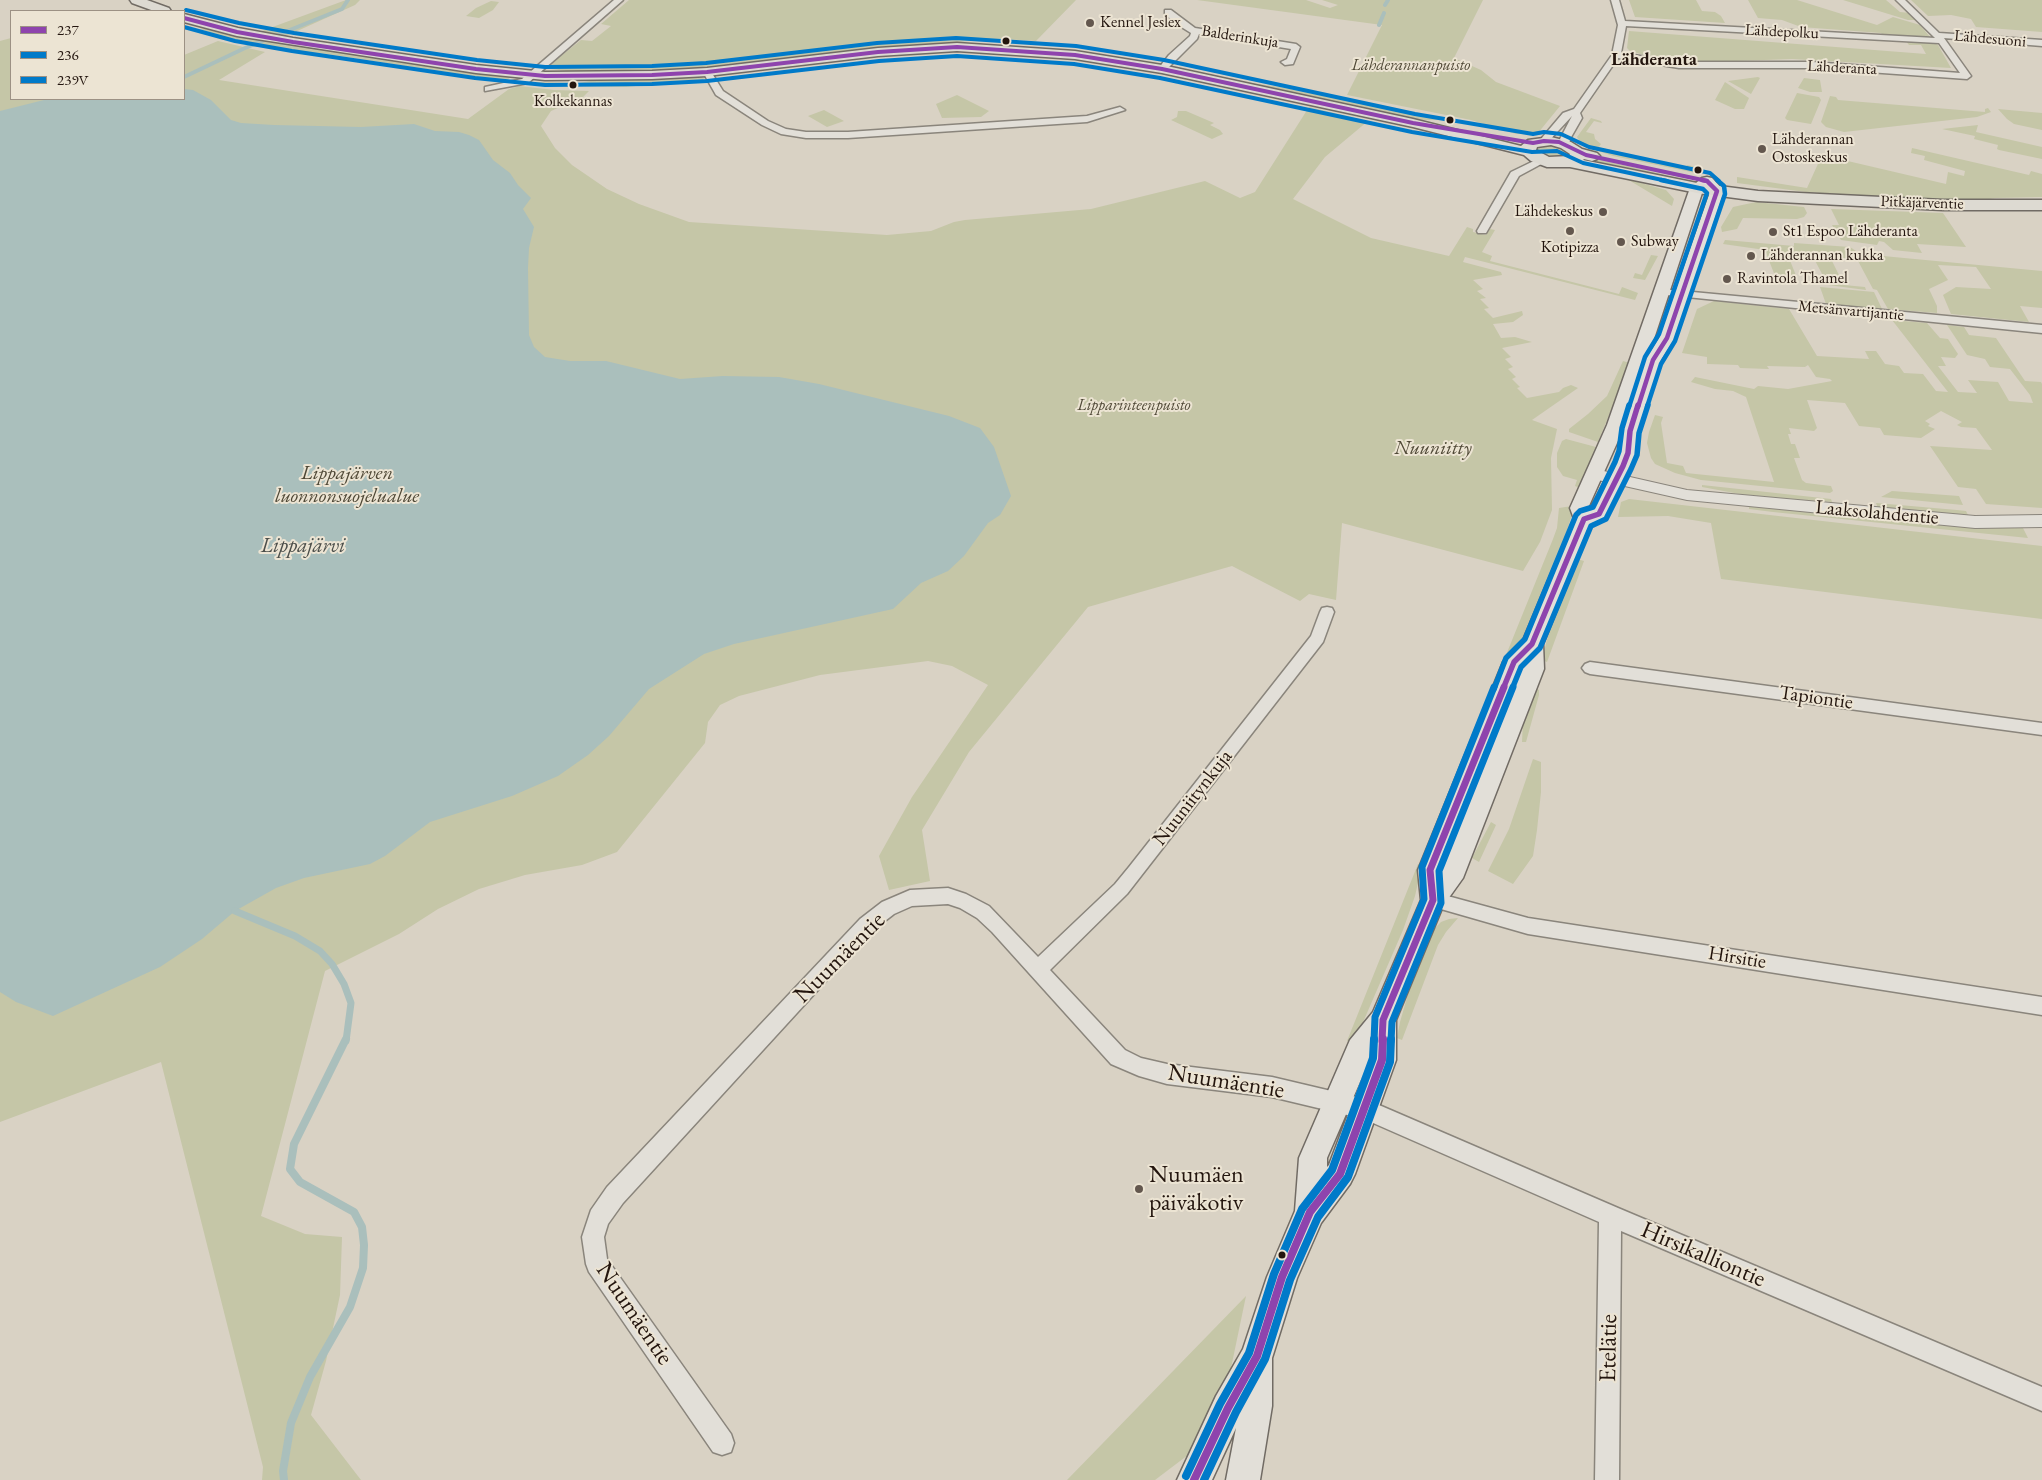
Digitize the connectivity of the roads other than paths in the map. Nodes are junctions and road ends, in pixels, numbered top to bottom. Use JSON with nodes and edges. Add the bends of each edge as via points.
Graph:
{"nodes":[{"id":1,"x":136,"y":0,"type":"edge"},
{"id":2,"x":620,"y":0,"type":"edge"},
{"id":3,"x":1615,"y":0,"type":"edge"},
{"id":4,"x":1900,"y":0,"type":"edge"},
{"id":5,"x":162,"y":10,"type":"edge"},
{"id":6,"x":1168,"y":12,"type":"dead end"},
{"id":7,"x":185,"y":18,"type":"edge"},
{"id":8,"x":1621,"y":23,"type":"junction"},
{"id":9,"x":1193,"y":30,"type":"junction"},
{"id":10,"x":1940,"y":38,"type":"junction"},
{"id":11,"x":2042,"y":43,"type":"edge"},
{"id":12,"x":1616,"y":55,"type":"junction"},
{"id":13,"x":1286,"y":62,"type":"dead end"},
{"id":14,"x":1162,"y":69,"type":"junction"},
{"id":15,"x":708,"y":72,"type":"junction"},
{"id":16,"x":532,"y":75,"type":"junction"},
{"id":17,"x":488,"y":89,"type":"dead end"},
{"id":18,"x":1120,"y":110,"type":"dead end"},
{"id":19,"x":1575,"y":113,"type":"junction"},
{"id":20,"x":1537,"y":149,"type":"junction"},
{"id":21,"x":1571,"y":153,"type":"junction"},
{"id":22,"x":1707,"y":187,"type":"junction"},
{"id":23,"x":2042,"y":205,"type":"edge"},
{"id":24,"x":1482,"y":231,"type":"dead end"},
{"id":25,"x":1661,"y":292,"type":"junction"},
{"id":26,"x":1681,"y":295,"type":"junction"},
{"id":27,"x":2042,"y":328,"type":"edge"},
{"id":28,"x":1598,"y":466,"type":"junction"},
{"id":29,"x":1620,"y":473,"type":"junction"},
{"id":30,"x":1584,"y":519,"type":"junction"},
{"id":31,"x":2042,"y":521,"type":"edge"},
{"id":32,"x":1326,"y":612,"type":"dead end"},
{"id":33,"x":1590,"y":668,"type":"dead end"},
{"id":34,"x":2042,"y":728,"type":"edge"},
{"id":35,"x":1433,"y":900,"type":"junction"},
{"id":36,"x":1038,"y":970,"type":"junction"},
{"id":37,"x":2042,"y":1006,"type":"edge"},
{"id":38,"x":1383,"y":1020,"type":"junction"},
{"id":39,"x":1337,"y":1102,"type":"junction"},
{"id":40,"x":1364,"y":1109,"type":"junction"},
{"id":41,"x":1310,"y":1212,"type":"junction"},
{"id":42,"x":1610,"y":1216,"type":"junction"},
{"id":43,"x":1257,"y":1356,"type":"junction"},
{"id":44,"x":2042,"y":1399,"type":"edge"},
{"id":45,"x":722,"y":1443,"type":"dead end"},
{"id":46,"x":1194,"y":1480,"type":"edge"},
{"id":47,"x":1243,"y":1480,"type":"edge"},
{"id":48,"x":1607,"y":1480,"type":"edge"}],
"edges":[{"from":1,"to":5,"type":"main road"},
{"from":2,"to":16,"type":"street"},
{"from":3,"to":8,"type":"street"},
{"from":4,"to":10,"type":"street","name":"Lähderanta"},
{"from":6,"to":9,"type":"street","name":"Balderinkuja"},
{"from":7,"to":16,"type":"main road","via":[[257,37]]},
{"from":8,"to":10,"type":"street","name":"Lähdepolku"},
{"from":8,"to":12,"type":"street"},
{"from":9,"to":13,"type":"street","name":"Balderinkuja","via":[[1294,46],[1290,62]]},
{"from":9,"to":14,"type":"street","name":"Balderinkuja","via":[[1194,37]]},
{"from":10,"to":11,"type":"street","name":"Lähdesuoni"},
{"from":10,"to":12,"type":"street","name":"Lähderanta","via":[[1968,76],[1812,65],[1679,65]]},
{"from":12,"to":19,"type":"street"},
{"from":14,"to":15,"type":"main road","via":[[1075,55],[957,47],[878,52]]},
{"from":14,"to":20,"type":"main road"},
{"from":15,"to":16,"type":"main road","via":[[600,77]]},
{"from":15,"to":18,"type":"street","via":[[719,93],[765,124],[784,132],[806,135],[1087,119]]},
{"from":16,"to":17,"type":"street","via":[[519,83]]},
{"from":19,"to":20,"type":"street","via":[[1566,116]]},
{"from":19,"to":21,"type":"street","via":[[1577,118],[1565,139]]},
{"from":20,"to":21,"type":"main road"},
{"from":20,"to":21,"type":"main road","via":[[1554,163]]},
{"from":20,"to":24,"type":"street","via":[[1515,174]]},
{"from":21,"to":22,"type":"main road","name":"Pitkäjärventie"},
{"from":22,"to":23,"type":"main road","name":"Pitkäjärventie","via":[[1758,196],[1943,205]]},
{"from":22,"to":25,"type":"main road"},
{"from":22,"to":26,"type":"main road"},
{"from":25,"to":26,"type":"street","name":"Metsänvartijantie"},
{"from":25,"to":28,"type":"main road","via":[[1616,425]]},
{"from":26,"to":27,"type":"street","name":"Metsänvartijantie"},
{"from":26,"to":29,"type":"main road","via":[[1667,338],[1653,360],[1640,397],[1630,431],[1628,453]]},
{"from":28,"to":29,"type":"street","name":"Laaksolahdentie"},
{"from":28,"to":30,"type":"main road","via":[[1579,508]]},
{"from":29,"to":30,"type":"main road","via":[[1599,514]]},
{"from":29,"to":31,"type":"street","name":"Laaksolahdentie","via":[[1687,495],[1975,522]]},
{"from":30,"to":35,"type":"main road","via":[[1532,644],[1533,669],[1451,878]]},
{"from":32,"to":36,"type":"street","name":"Nuuniitynkuja","via":[[1318,638],[1135,872]]},
{"from":33,"to":34,"type":"street","name":"Tapiontie"},
{"from":35,"to":37,"type":"street","name":"Hirsitie","via":[[1528,926]]},
{"from":35,"to":38,"type":"main road"},
{"from":36,"to":39,"type":"street","name":"Nuumäentie","via":[[1118,1057],[1139,1067],[1167,1074],[1272,1087]]},
{"from":36,"to":45,"type":"street","name":"Nuumäentie","via":[[998,926],[966,902],[948,896],[930,896],[910,898],[888,908],[866,925],[604,1210],[593,1237],[597,1264]]},
{"from":38,"to":39,"type":"main road","via":[[1360,1049]]},
{"from":38,"to":40,"type":"main road","via":[[1382,1060]]},
{"from":39,"to":40,"type":"street","name":"Nuumäentie"},
{"from":39,"to":41,"type":"main road","via":[[1313,1158]]},
{"from":40,"to":41,"type":"main road","via":[[1340,1174]]},
{"from":40,"to":42,"type":"street","name":"Hirsikalliontie"},
{"from":41,"to":43,"type":"main road","via":[[1282,1277]]},
{"from":42,"to":44,"type":"street","name":"Hirsikalliontie"},
{"from":42,"to":48,"type":"street","name":"Etelätie"},
{"from":43,"to":46,"type":"main road"},
{"from":43,"to":47,"type":"main road","via":[[1256,1406]]}]}
